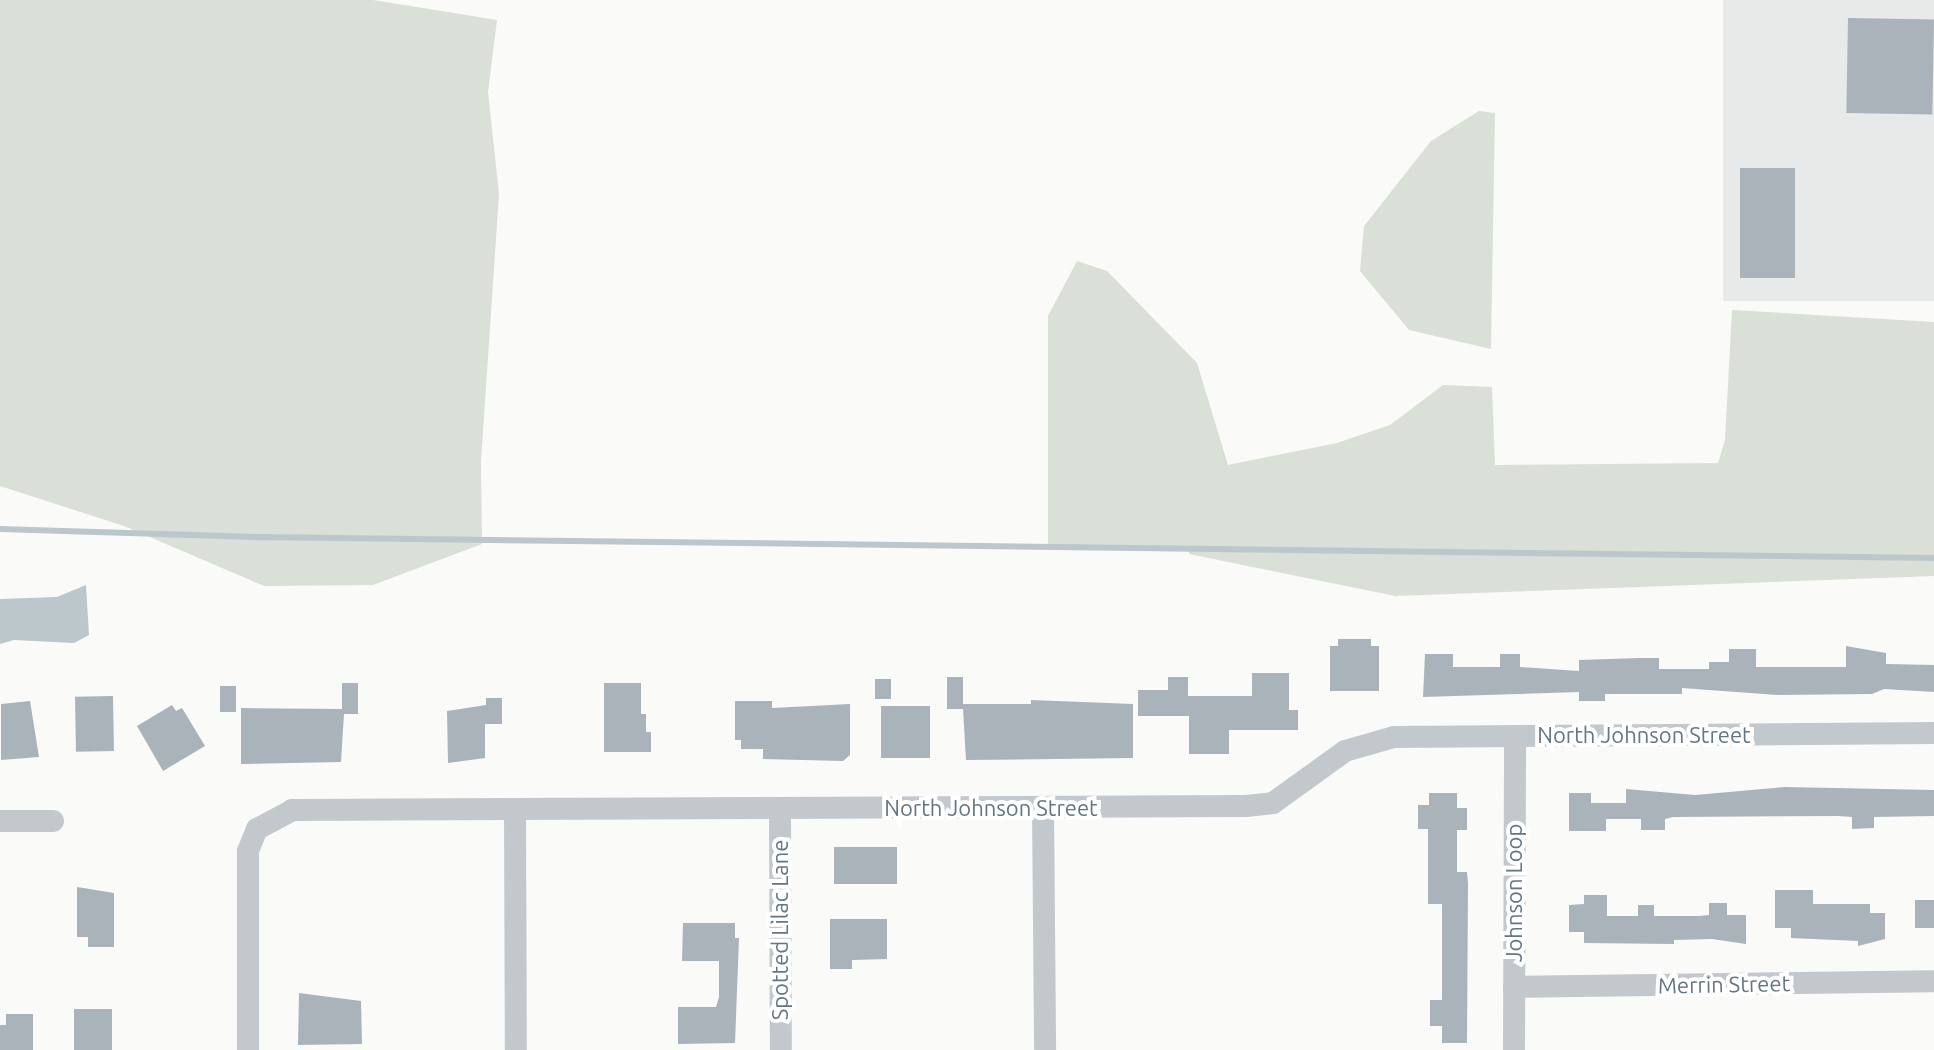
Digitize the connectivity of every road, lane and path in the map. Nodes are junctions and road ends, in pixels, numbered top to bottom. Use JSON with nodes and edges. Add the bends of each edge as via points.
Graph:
{"nodes":[{"id":1,"x":1934,"y":733,"type":"edge"},
{"id":2,"x":1515,"y":736,"type":"junction"},
{"id":3,"x":1043,"y":807,"type":"junction"},
{"id":4,"x":780,"y":809,"type":"junction"},
{"id":5,"x":515,"y":811,"type":"junction"},
{"id":6,"x":0,"y":821,"type":"edge"},
{"id":7,"x":53,"y":821,"type":"dead end"},
{"id":8,"x":1934,"y":981,"type":"edge"},
{"id":9,"x":1514,"y":987,"type":"junction"},
{"id":10,"x":248,"y":1050,"type":"edge"},
{"id":11,"x":516,"y":1050,"type":"edge"},
{"id":12,"x":781,"y":1050,"type":"edge"},
{"id":13,"x":1045,"y":1050,"type":"edge"},
{"id":14,"x":1514,"y":1050,"type":"edge"}],
"edges":[{"from":1,"to":2,"type":"street","name":"North Johnson Street"},
{"from":2,"to":3,"type":"street","name":"North Johnson Street","via":[[1394,737],[1365,743],[1345,751],[1273,803]]},
{"from":2,"to":9,"type":"street","name":"Johnson Loop"},
{"from":3,"to":4,"type":"street","name":"North Johnson Street"},
{"from":3,"to":13,"type":"street"},
{"from":4,"to":5,"type":"street","name":"North Johnson Street"},
{"from":4,"to":12,"type":"street","name":"Spotted Lilac Lane"},
{"from":5,"to":10,"type":"street","name":"North Johnson Street","via":[[292,810],[257,829],[248,851]]},
{"from":5,"to":11,"type":"street"},
{"from":6,"to":7,"type":"street"},
{"from":8,"to":9,"type":"street","name":"Merrin Street"},
{"from":9,"to":14,"type":"street","name":"Johnson Loop"}]}
